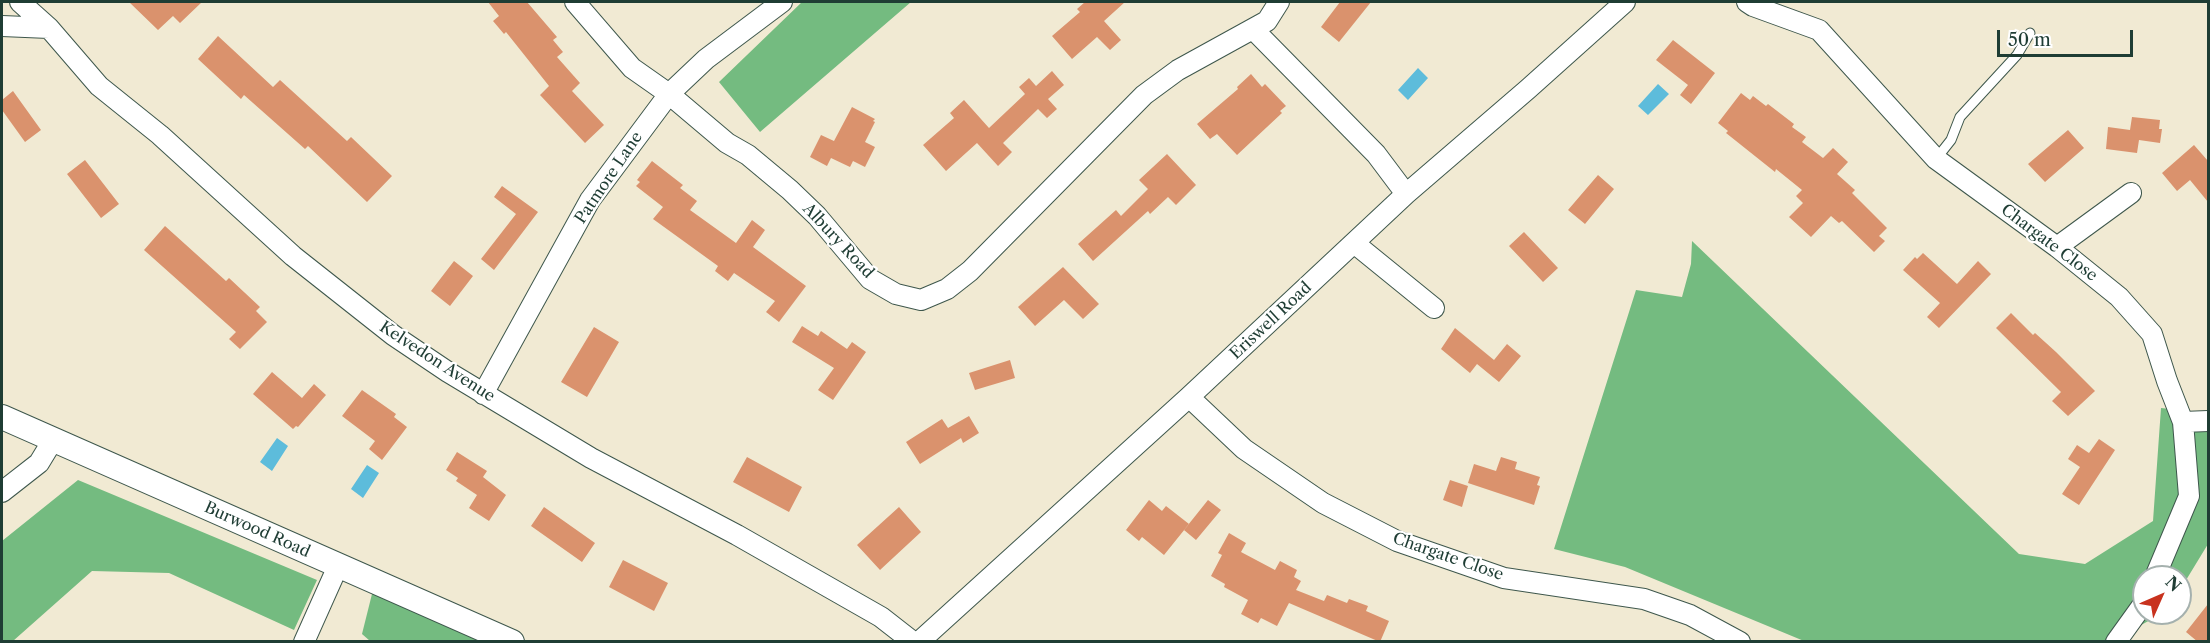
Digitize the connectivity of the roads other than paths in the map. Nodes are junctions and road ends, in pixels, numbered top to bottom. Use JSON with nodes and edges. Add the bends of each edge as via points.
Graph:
{"nodes":[{"id":1,"x":20,"y":2,"type":"edge"},
{"id":2,"x":575,"y":2,"type":"edge"},
{"id":3,"x":782,"y":2,"type":"edge"},
{"id":4,"x":1279,"y":2,"type":"edge"},
{"id":5,"x":1625,"y":2,"type":"edge"},
{"id":6,"x":1747,"y":2,"type":"edge"},
{"id":7,"x":2,"y":26,"type":"edge"},
{"id":8,"x":49,"y":28,"type":"junction"},
{"id":9,"x":1253,"y":28,"type":"junction"},
{"id":10,"x":2030,"y":33,"type":"dead end"},
{"id":11,"x":669,"y":94,"type":"junction"},
{"id":12,"x":1936,"y":159,"type":"junction"},
{"id":13,"x":2130,"y":193,"type":"dead end"},
{"id":14,"x":1406,"y":194,"type":"junction"},
{"id":15,"x":1354,"y":243,"type":"junction"},
{"id":16,"x":2057,"y":247,"type":"junction"},
{"id":17,"x":1434,"y":308,"type":"dead end"},
{"id":18,"x":483,"y":394,"type":"junction"},
{"id":19,"x":1189,"y":397,"type":"junction"},
{"id":20,"x":2,"y":417,"type":"edge"},
{"id":21,"x":2208,"y":421,"type":"edge"},
{"id":22,"x":2183,"y":422,"type":"junction"},
{"id":23,"x":53,"y":440,"type":"junction"},
{"id":24,"x":2,"y":492,"type":"edge"},
{"id":25,"x":2160,"y":565,"type":"edge"},
{"id":26,"x":338,"y":566,"type":"junction"},
{"id":27,"x":2132,"y":620,"type":"edge"},
{"id":28,"x":304,"y":642,"type":"edge"},
{"id":29,"x":512,"y":642,"type":"edge"},
{"id":30,"x":913,"y":642,"type":"edge"},
{"id":31,"x":919,"y":642,"type":"edge"},
{"id":32,"x":1740,"y":642,"type":"edge"},
{"id":33,"x":2116,"y":642,"type":"edge"}],
"edges":[{"from":1,"to":8,"type":"street","name":"Kelvedon Avenue"},
{"from":2,"to":11,"type":"street","name":"Albury Road","via":[[632,68]]},
{"from":3,"to":11,"type":"street","name":"Patmore Lane","via":[[706,59]]},
{"from":4,"to":9,"type":"street","via":[[1267,21]]},
{"from":5,"to":14,"type":"street","name":"Eriswell Road"},
{"from":6,"to":12,"type":"street","name":"Chargate Close","via":[[1819,30]]},
{"from":7,"to":8,"type":"street"},
{"from":8,"to":18,"type":"street","name":"Kelvedon Avenue","via":[[99,86],[160,135],[293,256],[393,335]]},
{"from":9,"to":11,"type":"street","name":"Albury Road","via":[[1178,70],[1144,95],[970,272],[947,290],[921,300],[896,294],[870,279],[790,190]]},
{"from":9,"to":14,"type":"street","via":[[1376,154]]},
{"from":10,"to":12,"type":"lane","via":[[2017,55],[1960,117],[1951,140]]},
{"from":11,"to":18,"type":"street","name":"Patmore Lane","via":[[590,200]]},
{"from":12,"to":16,"type":"street","name":"Chargate Close"},
{"from":13,"to":16,"type":"street"},
{"from":14,"to":15,"type":"street","name":"Eriswell Road"},
{"from":15,"to":17,"type":"street"},
{"from":15,"to":19,"type":"street","name":"Eriswell Road"},
{"from":16,"to":22,"type":"street","name":"Chargate Close","via":[[2119,297],[2152,334]]},
{"from":18,"to":30,"type":"street","name":"Kelvedon Avenue","via":[[591,458],[881,617]]},
{"from":19,"to":31,"type":"street","name":"Eriswell Road"},
{"from":19,"to":32,"type":"street","name":"Chargate Close","via":[[1244,449],[1323,503],[1397,541],[1504,578],[1644,599],[1690,615]]},
{"from":20,"to":23,"type":"street","name":"Burwood Road"},
{"from":21,"to":22,"type":"street"},
{"from":22,"to":25,"type":"street","name":"Chargate Close","via":[[2189,496]]},
{"from":23,"to":24,"type":"street","via":[[39,463]]},
{"from":23,"to":26,"type":"street","name":"Burwood Road"},
{"from":26,"to":28,"type":"street"},
{"from":26,"to":29,"type":"street","name":"Burwood Road"},
{"from":27,"to":33,"type":"street"}]}
